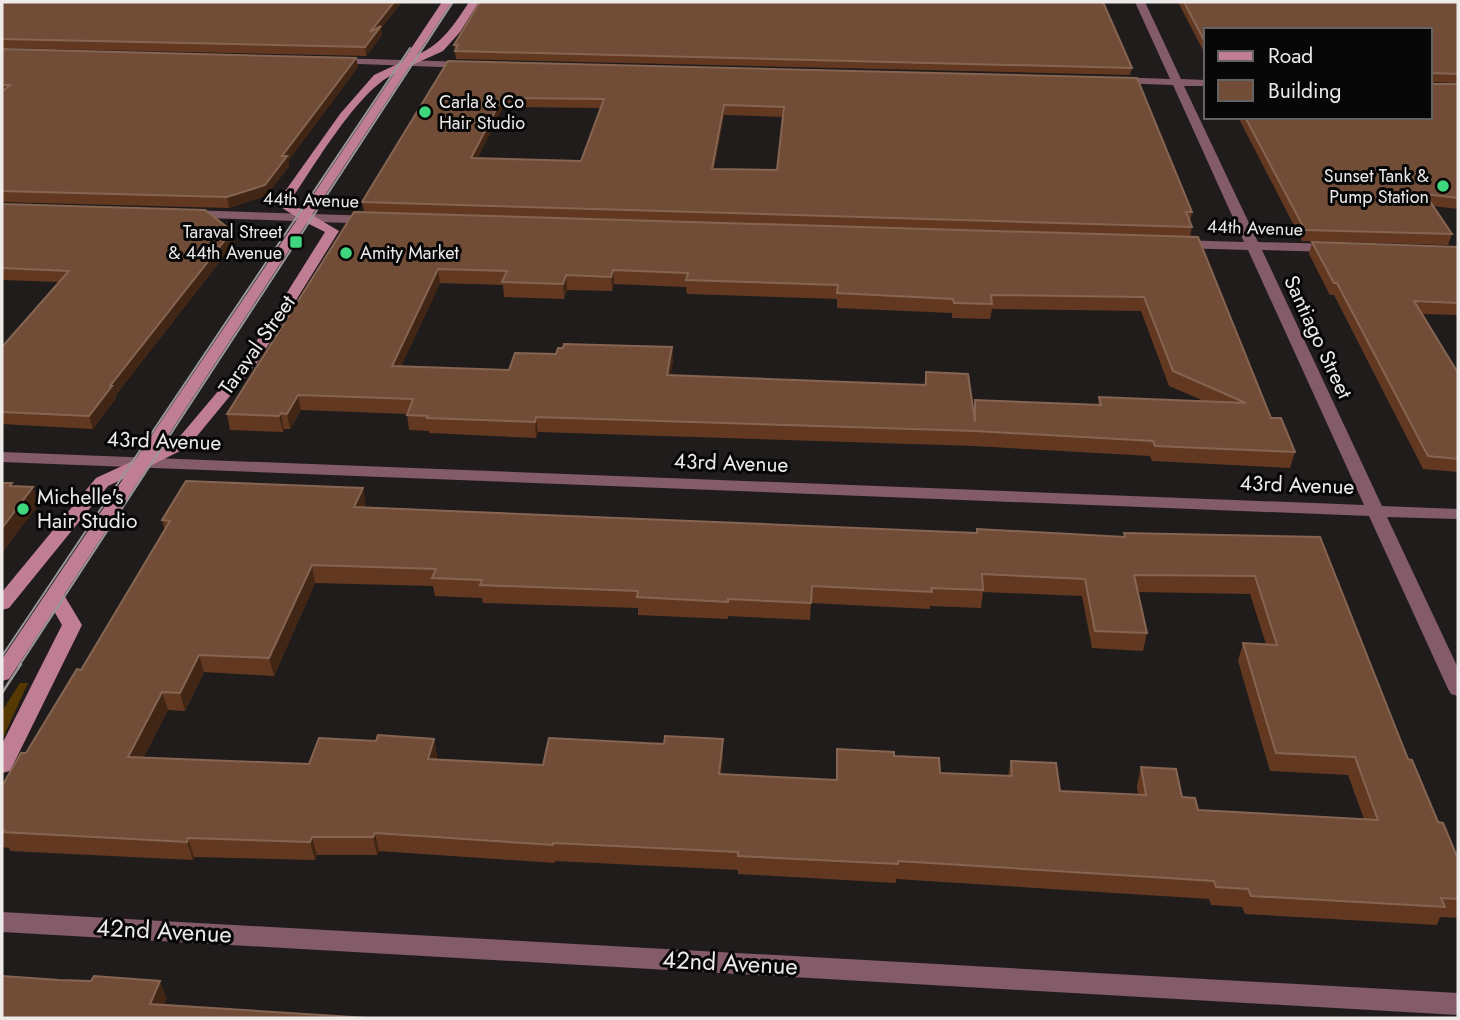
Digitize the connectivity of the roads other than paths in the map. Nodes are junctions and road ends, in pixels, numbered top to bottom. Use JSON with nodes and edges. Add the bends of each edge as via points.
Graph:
{"nodes":[{"id":1,"x":447,"y":2,"type":"edge"},
{"id":2,"x":474,"y":2,"type":"edge"},
{"id":3,"x":1140,"y":2,"type":"edge"},
{"id":4,"x":317,"y":61,"type":"edge"},
{"id":5,"x":407,"y":63,"type":"junction"},
{"id":6,"x":481,"y":65,"type":"edge"},
{"id":7,"x":1101,"y":80,"type":"edge"},
{"id":8,"x":1177,"y":82,"type":"junction"},
{"id":9,"x":1204,"y":83,"type":"edge"},
{"id":10,"x":180,"y":214,"type":"edge"},
{"id":11,"x":304,"y":217,"type":"junction"},
{"id":12,"x":391,"y":220,"type":"edge"},
{"id":13,"x":1169,"y":243,"type":"edge"},
{"id":14,"x":1253,"y":246,"type":"junction"},
{"id":15,"x":1349,"y":249,"type":"edge"},
{"id":16,"x":2,"y":457,"type":"edge"},
{"id":17,"x":142,"y":463,"type":"junction"},
{"id":18,"x":1376,"y":511,"type":"junction"},
{"id":19,"x":1458,"y":514,"type":"edge"},
{"id":20,"x":54,"y":595,"type":"junction"},
{"id":21,"x":2,"y":604,"type":"edge"},
{"id":22,"x":2,"y":674,"type":"edge"},
{"id":23,"x":1458,"y":689,"type":"edge"},
{"id":24,"x":2,"y":765,"type":"edge"},
{"id":25,"x":2,"y":922,"type":"edge"},
{"id":26,"x":1458,"y":1004,"type":"edge"}],
"edges":[{"from":1,"to":5,"type":"street","name":"Taraval Street"},
{"from":2,"to":5,"type":"street","name":"Taraval Street","via":[[439,49]]},
{"from":3,"to":8,"type":"street","name":"Santiago Street"},
{"from":4,"to":5,"type":"street"},
{"from":5,"to":6,"type":"street"},
{"from":5,"to":11,"type":"street","name":"Taraval Street"},
{"from":5,"to":11,"type":"street","name":"Taraval Street","via":[[378,77],[344,116],[282,204]]},
{"from":7,"to":8,"type":"street"},
{"from":8,"to":9,"type":"street"},
{"from":8,"to":14,"type":"street","name":"Santiago Street"},
{"from":10,"to":11,"type":"street","name":"44th Avenue"},
{"from":11,"to":12,"type":"street","name":"44th Avenue"},
{"from":11,"to":17,"type":"street","name":"Taraval Street"},
{"from":11,"to":17,"type":"street","name":"Taraval Street","via":[[332,231],[252,360],[182,444]]},
{"from":13,"to":14,"type":"street","name":"44th Avenue"},
{"from":14,"to":15,"type":"street","name":"44th Avenue"},
{"from":14,"to":18,"type":"street","name":"Santiago Street"},
{"from":16,"to":17,"type":"street","name":"43rd Avenue"},
{"from":17,"to":18,"type":"street","name":"43rd Avenue"},
{"from":17,"to":20,"type":"street","name":"Taraval Street"},
{"from":17,"to":21,"type":"street","name":"Taraval Street","via":[[102,482]]},
{"from":18,"to":19,"type":"street","name":"43rd Avenue"},
{"from":18,"to":23,"type":"street","name":"Santiago Street"},
{"from":20,"to":22,"type":"street","name":"Taraval Street"},
{"from":20,"to":24,"type":"street","via":[[72,625]]},
{"from":25,"to":26,"type":"street","name":"42nd Avenue"}]}
